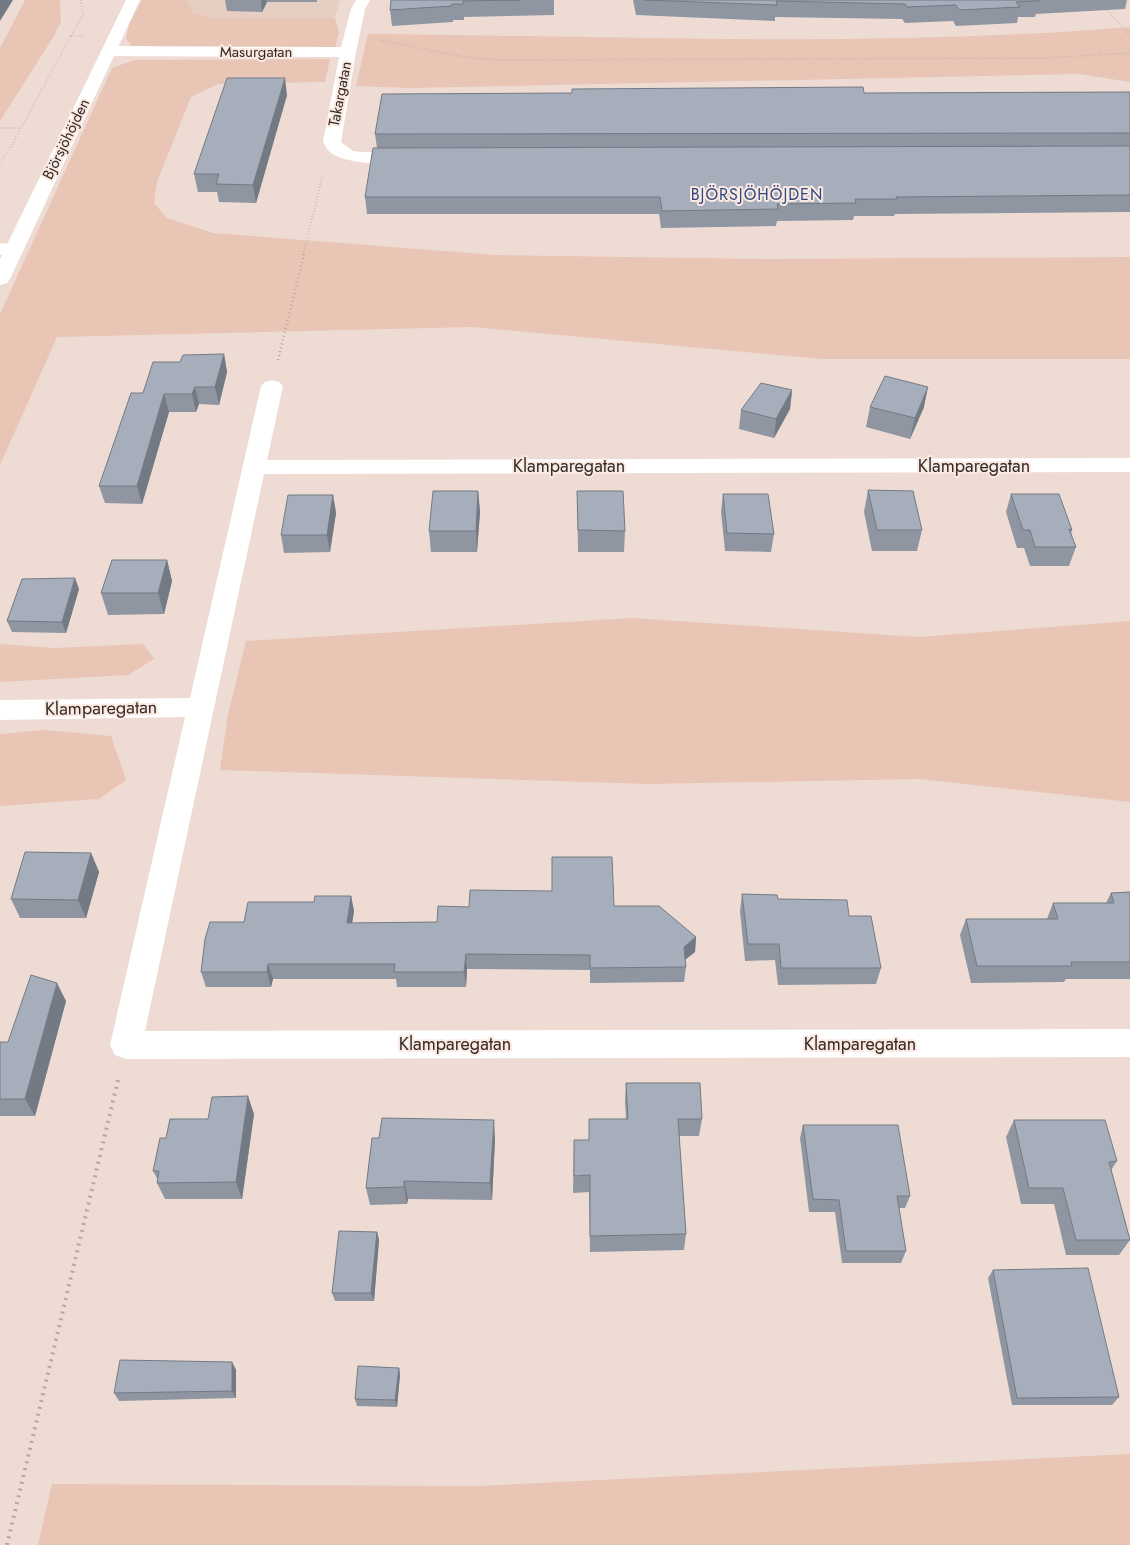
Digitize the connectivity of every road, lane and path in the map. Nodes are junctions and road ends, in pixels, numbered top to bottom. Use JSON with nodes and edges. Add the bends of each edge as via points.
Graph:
{"nodes":[{"id":1,"x":81,"y":0,"type":"edge"},
{"id":2,"x":132,"y":0,"type":"edge"},
{"id":3,"x":363,"y":0,"type":"edge"},
{"id":4,"x":1104,"y":7,"type":"dead end"},
{"id":5,"x":1130,"y":35,"type":"edge"},
{"id":6,"x":71,"y":36,"type":"junction"},
{"id":7,"x":112,"y":44,"type":"junction"},
{"id":8,"x":350,"y":44,"type":"junction"},
{"id":9,"x":1130,"y":53,"type":"edge"},
{"id":10,"x":0,"y":128,"type":"edge"},
{"id":11,"x":22,"y":128,"type":"junction"},
{"id":12,"x":348,"y":155,"type":"junction"},
{"id":13,"x":427,"y":157,"type":"edge"},
{"id":14,"x":0,"y":162,"type":"edge"},
{"id":15,"x":7,"y":249,"type":"edge"},
{"id":16,"x":0,"y":279,"type":"edge"},
{"id":17,"x":272,"y":386,"type":"joint"},
{"id":18,"x":1130,"y":465,"type":"edge"},
{"id":19,"x":255,"y":467,"type":"junction"},
{"id":20,"x":201,"y":707,"type":"junction"},
{"id":21,"x":0,"y":710,"type":"edge"},
{"id":22,"x":1130,"y":1043,"type":"edge"},
{"id":23,"x":126,"y":1045,"type":"junction"},
{"id":24,"x":7,"y":1545,"type":"edge"}],
"edges":[{"from":1,"to":6,"type":"path","via":[[83,14]]},
{"from":2,"to":7,"type":"street","name":"Björsjöhöjden"},
{"from":3,"to":8,"type":"street"},
{"from":4,"to":5,"type":"path"},
{"from":6,"to":7,"type":"path"},
{"from":6,"to":11,"type":"path"},
{"from":7,"to":8,"type":"street","name":"Masurgatan"},
{"from":7,"to":15,"type":"street","name":"Björsjöhöjden"},
{"from":8,"to":9,"type":"path","via":[[372,38],[464,57],[499,60],[1042,58]]},
{"from":8,"to":12,"type":"street","name":"Takargatan","via":[[332,142],[334,148]]},
{"from":10,"to":11,"type":"path"},
{"from":11,"to":14,"type":"path"},
{"from":12,"to":13,"type":"street"},
{"from":12,"to":17,"type":"path","via":[[324,167]]},
{"from":15,"to":16,"type":"street","name":"Björsjöhöjden"},
{"from":17,"to":19,"type":"street"},
{"from":18,"to":19,"type":"street","name":"Klamparegatan"},
{"from":19,"to":20,"type":"street"},
{"from":20,"to":21,"type":"street","name":"Klamparegatan"},
{"from":20,"to":23,"type":"street"},
{"from":22,"to":23,"type":"street","name":"Klamparegatan"},
{"from":23,"to":24,"type":"path"}]}
